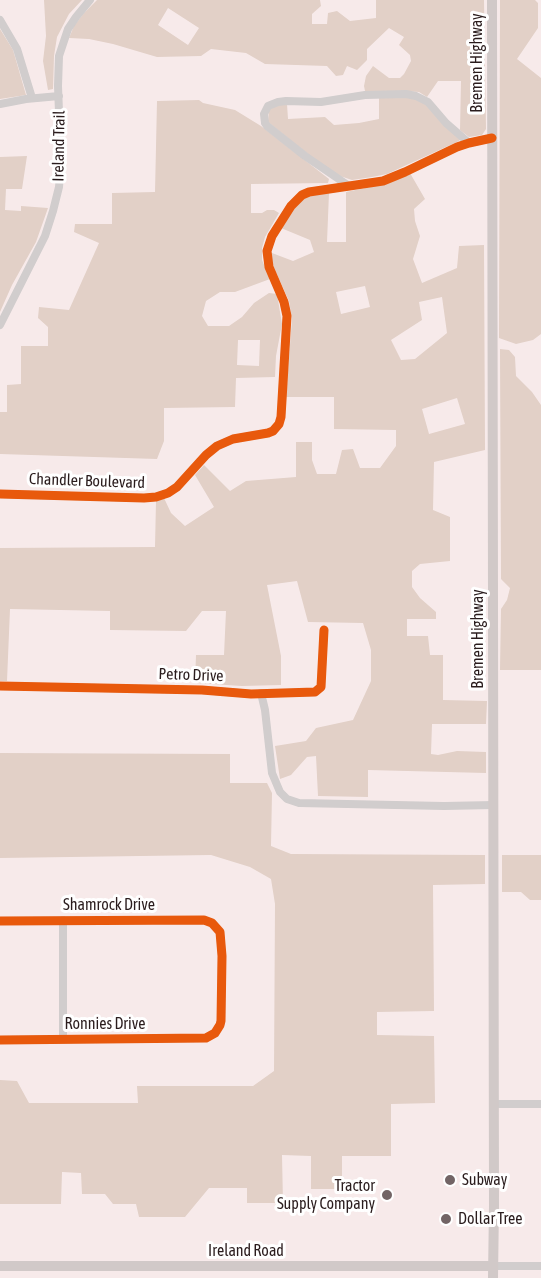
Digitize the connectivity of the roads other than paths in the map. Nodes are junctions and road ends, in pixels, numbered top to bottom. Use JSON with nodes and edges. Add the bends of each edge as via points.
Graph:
{"nodes":[{"id":1,"x":90,"y":0,"type":"edge"},
{"id":2,"x":492,"y":0,"type":"edge"},
{"id":3,"x":0,"y":20,"type":"edge"},
{"id":4,"x":59,"y":96,"type":"junction"},
{"id":5,"x":32,"y":98,"type":"junction"},
{"id":6,"x":0,"y":104,"type":"edge"},
{"id":7,"x":492,"y":138,"type":"junction"},
{"id":8,"x":470,"y":143,"type":"junction"},
{"id":9,"x":349,"y":186,"type":"junction"},
{"id":10,"x":0,"y":325,"type":"edge"},
{"id":11,"x":0,"y":494,"type":"edge"},
{"id":12,"x":324,"y":630,"type":"dead end"},
{"id":13,"x":0,"y":686,"type":"edge"},
{"id":14,"x":261,"y":693,"type":"junction"},
{"id":15,"x":494,"y":805,"type":"junction"},
{"id":16,"x":63,"y":920,"type":"junction"},
{"id":17,"x":0,"y":921,"type":"edge"},
{"id":18,"x":211,"y":1036,"type":"joint"},
{"id":19,"x":63,"y":1039,"type":"junction"},
{"id":20,"x":0,"y":1040,"type":"edge"},
{"id":21,"x":494,"y":1104,"type":"junction"},
{"id":22,"x":541,"y":1104,"type":"edge"},
{"id":23,"x":0,"y":1266,"type":"edge"},
{"id":24,"x":493,"y":1266,"type":"junction"},
{"id":25,"x":541,"y":1266,"type":"edge"},
{"id":26,"x":493,"y":1278,"type":"edge"}],
"edges":[{"from":1,"to":4,"type":"street","name":"Ireland Trail","via":[[71,24],[62,44]]},
{"from":2,"to":7,"type":"main road","name":"Bremen Highway"},
{"from":3,"to":5,"type":"street","via":[[17,49]]},
{"from":4,"to":5,"type":"street"},
{"from":4,"to":10,"type":"street","name":"Ireland Trail","via":[[61,165],[53,211],[45,236]]},
{"from":5,"to":6,"type":"street"},
{"from":7,"to":8,"type":"street","name":"Chandler Boulevard"},
{"from":7,"to":15,"type":"main road","name":"Bremen Highway"},
{"from":8,"to":9,"type":"street","name":"Chandler Boulevard","via":[[393,177]]},
{"from":8,"to":9,"type":"street","via":[[428,102],[406,94],[278,102],[268,106],[264,114],[267,126]]},
{"from":9,"to":11,"type":"street","name":"Chandler Boulevard","via":[[302,195],[269,243],[267,260],[287,316],[281,417],[276,428],[217,446],[177,487],[156,497]]},
{"from":12,"to":14,"type":"street","name":"Petro Drive","via":[[320,690]]},
{"from":13,"to":14,"type":"street","name":"Petro Drive"},
{"from":14,"to":15,"type":"street","via":[[272,773],[287,799],[299,803]]},
{"from":15,"to":21,"type":"main road","name":"Bremen Highway"},
{"from":16,"to":17,"type":"street","name":"Shamrock Drive"},
{"from":16,"to":18,"type":"street","name":"Shamrock Drive","via":[[197,920],[216,926],[222,943],[222,1010],[220,1026]]},
{"from":16,"to":19,"type":"street"},
{"from":18,"to":19,"type":"street","name":"Ronnies Drive"},
{"from":19,"to":20,"type":"street","name":"Ronnies Drive"},
{"from":21,"to":22,"type":"street"},
{"from":21,"to":24,"type":"main road","name":"Bremen Highway"},
{"from":23,"to":24,"type":"main road","name":"Ireland Road"},
{"from":24,"to":25,"type":"street"},
{"from":24,"to":26,"type":"main road","name":"Bremen Highway"}]}
